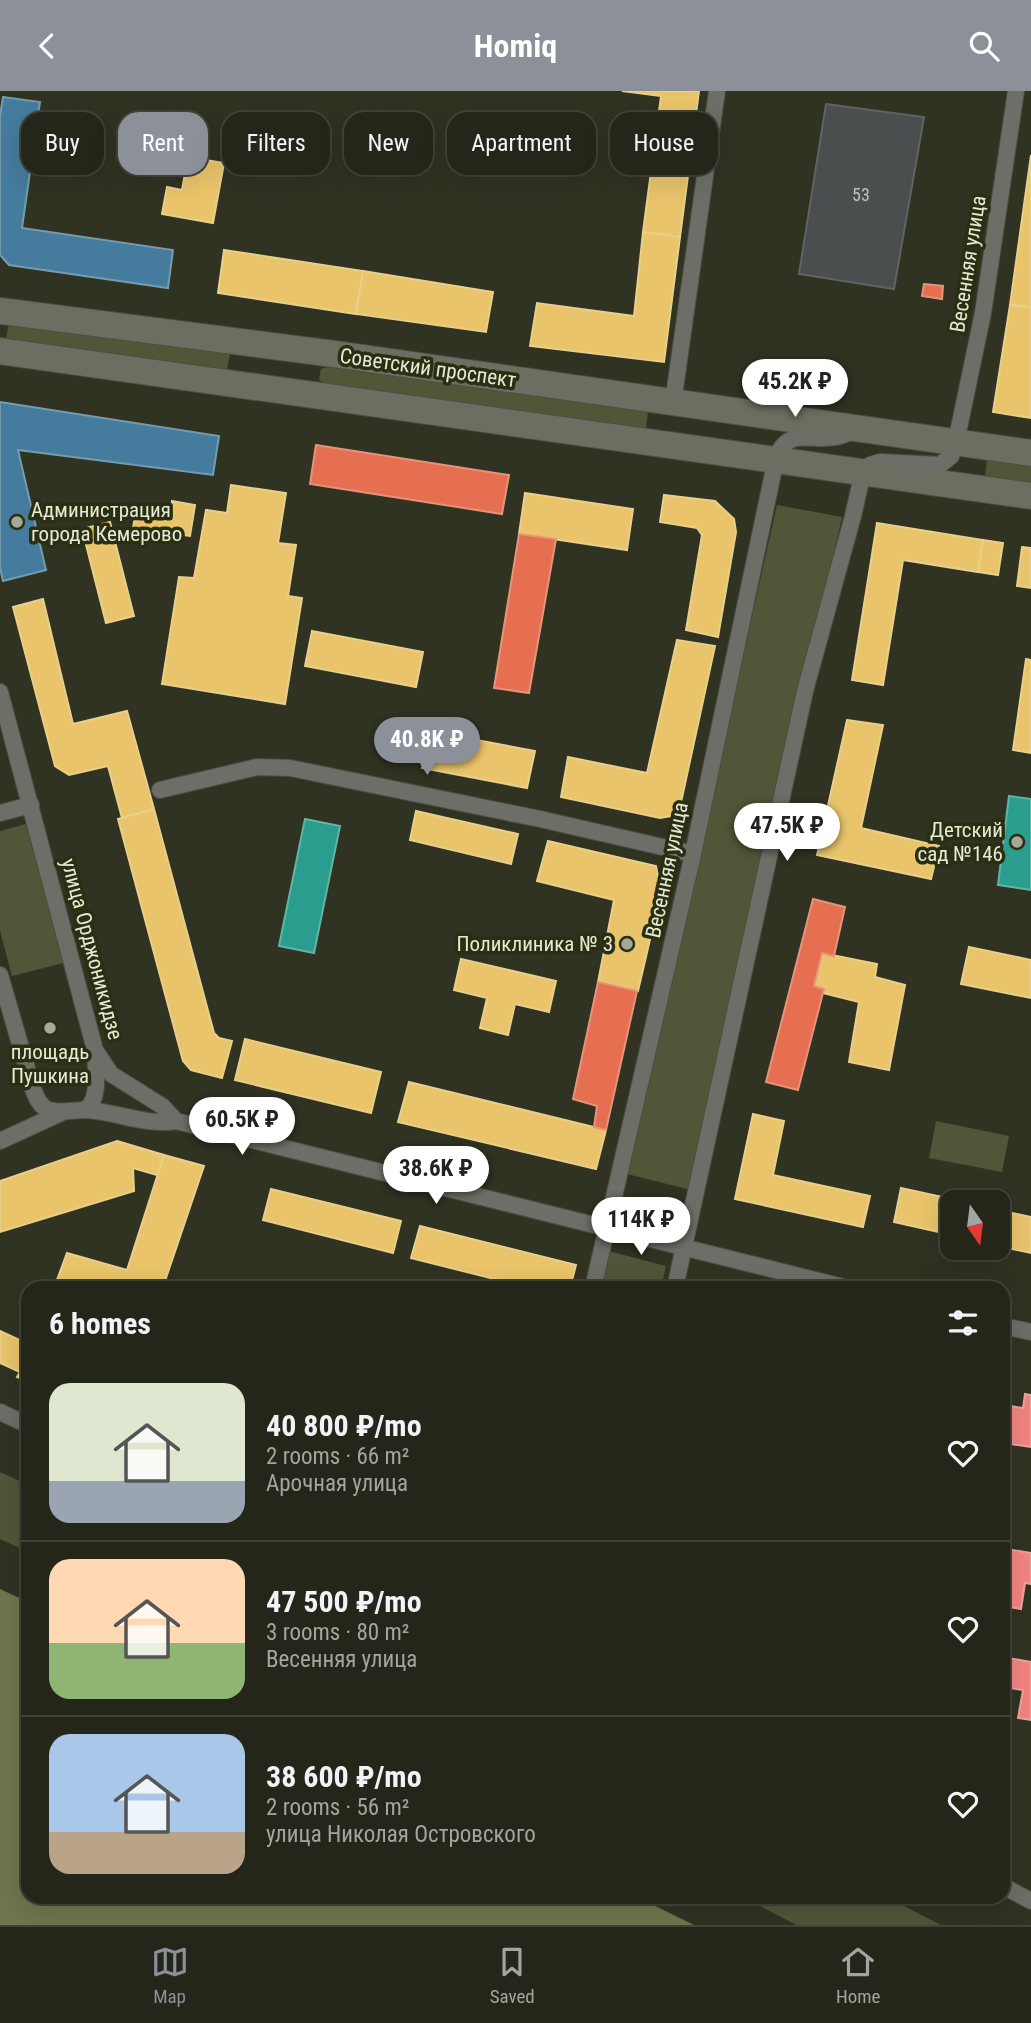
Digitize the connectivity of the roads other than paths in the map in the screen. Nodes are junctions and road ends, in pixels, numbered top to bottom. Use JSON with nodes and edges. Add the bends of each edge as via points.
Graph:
{"nodes":[{"id":1,"x":717,"y":91,"type":"edge"},
{"id":2,"x":1016,"y":91,"type":"edge"},
{"id":3,"x":0,"y":311,"type":"edge"},
{"id":4,"x":246,"y":342,"type":"junction"},
{"id":5,"x":1,"y":352,"type":"edge"},
{"id":6,"x":334,"y":355,"type":"junction"},
{"id":7,"x":242,"y":384,"type":"junction"},
{"id":8,"x":327,"y":396,"type":"junction"},
{"id":9,"x":673,"y":403,"type":"junction"},
{"id":10,"x":856,"y":429,"type":"junction"},
{"id":11,"x":956,"y":442,"type":"junction"},
{"id":12,"x":1031,"y":453,"type":"edge"},
{"id":13,"x":776,"y":459,"type":"junction"},
{"id":14,"x":863,"y":472,"type":"junction"},
{"id":15,"x":1031,"y":496,"type":"edge"},
{"id":16,"x":0,"y":692,"type":"edge"},
{"id":17,"x":160,"y":790,"type":"dead end"},
{"id":18,"x":31,"y":805,"type":"junction"},
{"id":19,"x":0,"y":813,"type":"edge"},
{"id":20,"x":693,"y":854,"type":"junction"},
{"id":21,"x":0,"y":975,"type":"edge"},
{"id":22,"x":95,"y":1050,"type":"junction"},
{"id":23,"x":86,"y":1109,"type":"junction"},
{"id":24,"x":63,"y":1112,"type":"junction"},
{"id":25,"x":176,"y":1121,"type":"junction"},
{"id":26,"x":0,"y":1142,"type":"edge"},
{"id":27,"x":607,"y":1229,"type":"junction"},
{"id":28,"x":684,"y":1249,"type":"junction"},
{"id":29,"x":595,"y":1281,"type":"edge"},
{"id":30,"x":677,"y":1281,"type":"edge"},
{"id":31,"x":818,"y":1281,"type":"edge"},
{"id":32,"x":1010,"y":1328,"type":"edge"},
{"id":33,"x":1031,"y":1332,"type":"edge"},
{"id":34,"x":0,"y":1412,"type":"edge"},
{"id":35,"x":21,"y":1422,"type":"edge"},
{"id":36,"x":1010,"y":1890,"type":"edge"},
{"id":37,"x":1031,"y":1901,"type":"edge"}],
"edges":[{"from":1,"to":9,"type":"street"},
{"from":2,"to":11,"type":"street","name":"Весенняя улица","via":[[982,313]]},
{"from":3,"to":4,"type":"main road","name":"Советский проспект"},
{"from":4,"to":6,"type":"main road","name":"Советский проспект"},
{"from":4,"to":7,"type":"main road","via":[[257,351],[261,367],[258,377]]},
{"from":5,"to":7,"type":"main road","name":"Советский проспект"},
{"from":6,"to":8,"type":"main road","via":[[317,358],[307,372],[314,390]]},
{"from":6,"to":9,"type":"main road","name":"Советский проспект"},
{"from":7,"to":8,"type":"main road","name":"Советский проспект"},
{"from":8,"to":13,"type":"main road","name":"Советский проспект"},
{"from":9,"to":10,"type":"main road","name":"Советский проспект"},
{"from":10,"to":11,"type":"main road","name":"Советский проспект"},
{"from":10,"to":13,"type":"street","name":"Советский проспект","via":[[832,439],[791,438]]},
{"from":11,"to":12,"type":"main road","name":"Советский проспект"},
{"from":11,"to":14,"type":"street","name":"Советский проспект","via":[[951,456],[940,465],[880,462]]},
{"from":13,"to":14,"type":"main road","name":"Советский проспект"},
{"from":13,"to":20,"type":"street","name":"Весенняя улица"},
{"from":14,"to":15,"type":"main road","name":"Советский проспект"},
{"from":14,"to":28,"type":"street","via":[[805,691]]},
{"from":16,"to":18,"type":"street","name":"улица Орджоникидзе"},
{"from":17,"to":20,"type":"street","via":[[257,767],[290,768]]},
{"from":18,"to":19,"type":"street"},
{"from":18,"to":22,"type":"street","name":"улица Орджоникидзе"},
{"from":20,"to":27,"type":"street","name":"Весенняя улица"},
{"from":21,"to":24,"type":"street","via":[[37,1100],[49,1110]]},
{"from":22,"to":23,"type":"street","via":[[94,1098]]},
{"from":22,"to":25,"type":"street","name":"улица Орджоникидзе","via":[[111,1074],[162,1106]]},
{"from":23,"to":24,"type":"street"},
{"from":23,"to":25,"type":"street","via":[[156,1122]]},
{"from":24,"to":26,"type":"street"},
{"from":25,"to":27,"type":"street"},
{"from":27,"to":28,"type":"street"},
{"from":27,"to":29,"type":"street","name":"Весенняя улица"},
{"from":28,"to":30,"type":"street"},
{"from":28,"to":31,"type":"street"},
{"from":32,"to":33,"type":"street"},
{"from":34,"to":35,"type":"street"},
{"from":36,"to":37,"type":"street"}]}
